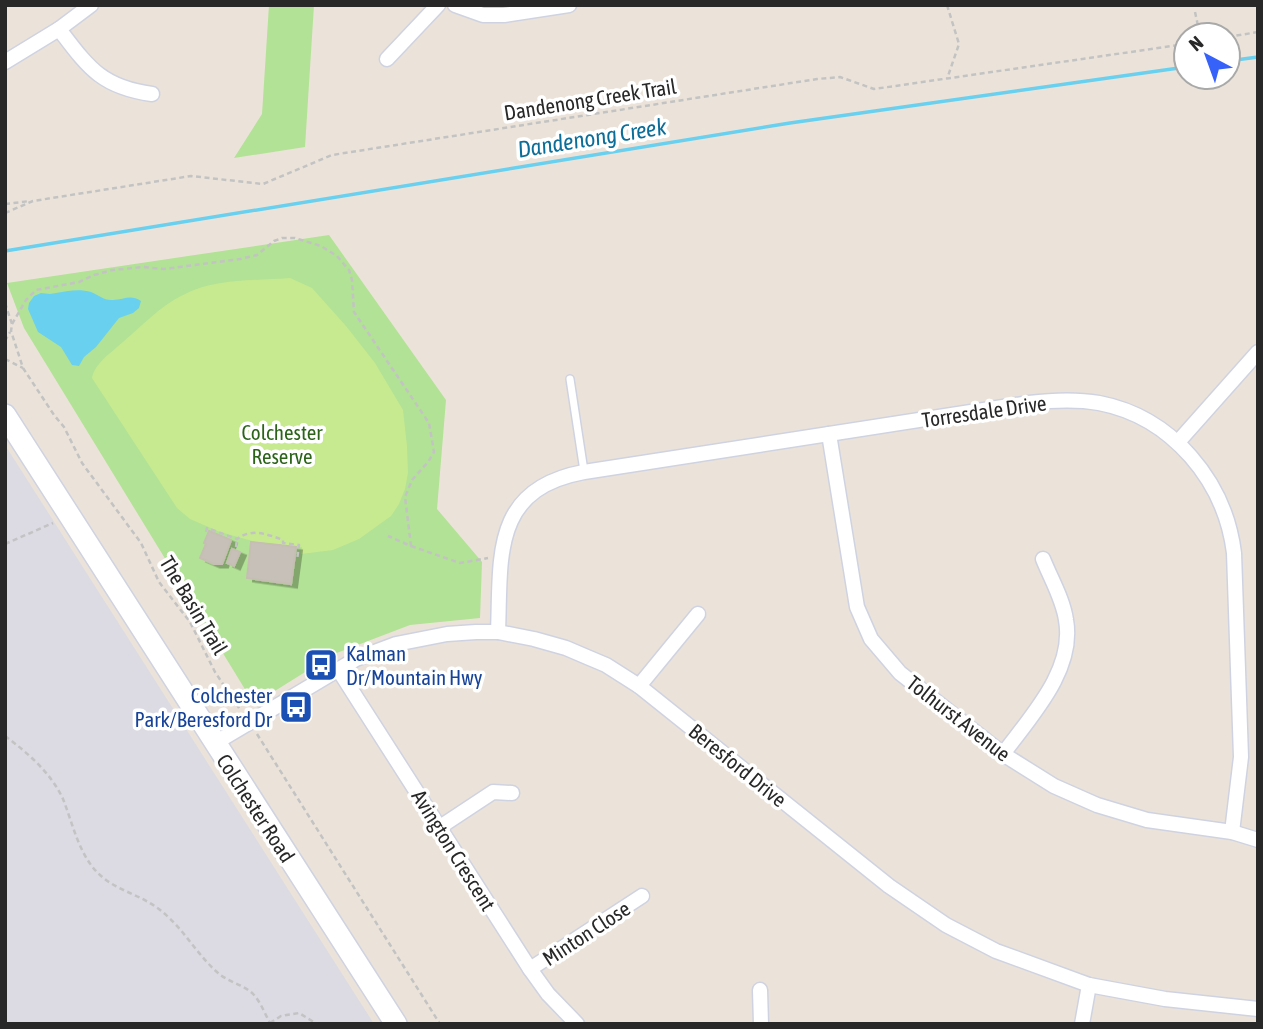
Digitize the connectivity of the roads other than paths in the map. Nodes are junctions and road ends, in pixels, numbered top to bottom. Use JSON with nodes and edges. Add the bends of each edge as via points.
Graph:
{"nodes":[{"id":1,"x":91,"y":5,"type":"edge"},
{"id":2,"x":438,"y":5,"type":"edge"},
{"id":3,"x":454,"y":5,"type":"edge"},
{"id":4,"x":569,"y":5,"type":"edge"},
{"id":5,"x":59,"y":29,"type":"junction"},
{"id":6,"x":387,"y":59,"type":"dead end"},
{"id":7,"x":5,"y":62,"type":"edge"},
{"id":8,"x":152,"y":94,"type":"dead end"},
{"id":9,"x":1258,"y":352,"type":"edge"},
{"id":10,"x":570,"y":379,"type":"dead end"},
{"id":11,"x":5,"y":415,"type":"edge"},
{"id":12,"x":829,"y":434,"type":"junction"},
{"id":13,"x":1178,"y":442,"type":"junction"},
{"id":14,"x":584,"y":472,"type":"junction"},
{"id":15,"x":1042,"y":559,"type":"dead end"},
{"id":16,"x":698,"y":614,"type":"dead end"},
{"id":17,"x":498,"y":632,"type":"junction"},
{"id":18,"x":338,"y":669,"type":"junction"},
{"id":19,"x":639,"y":686,"type":"junction"},
{"id":20,"x":215,"y":743,"type":"junction"},
{"id":21,"x":1003,"y":754,"type":"junction"},
{"id":22,"x":512,"y":793,"type":"dead end"},
{"id":23,"x":440,"y":827,"type":"junction"},
{"id":24,"x":1232,"y":831,"type":"junction"},
{"id":25,"x":1258,"y":840,"type":"edge"},
{"id":26,"x":642,"y":896,"type":"dead end"},
{"id":27,"x":530,"y":969,"type":"junction"},
{"id":28,"x":1089,"y":985,"type":"junction"},
{"id":29,"x":760,"y":990,"type":"dead end"},
{"id":30,"x":1242,"y":1008,"type":"junction"},
{"id":31,"x":1258,"y":1009,"type":"edge"},
{"id":32,"x":396,"y":1024,"type":"edge"},
{"id":33,"x":577,"y":1024,"type":"edge"},
{"id":34,"x":761,"y":1024,"type":"edge"},
{"id":35,"x":1082,"y":1024,"type":"edge"},
{"id":36,"x":1240,"y":1024,"type":"edge"}],
"edges":[{"from":1,"to":5,"type":"street"},
{"from":2,"to":6,"type":"street"},
{"from":3,"to":4,"type":"street","via":[[484,15],[505,15]]},
{"from":5,"to":7,"type":"street"},
{"from":5,"to":8,"type":"street","via":[[99,75],[134,92]]},
{"from":9,"to":13,"type":"street"},
{"from":10,"to":14,"type":"lane"},
{"from":11,"to":20,"type":"main road","name":"Colchester Road"},
{"from":12,"to":13,"type":"street","name":"Torresdale Drive","via":[[1072,400],[1121,409]]},
{"from":12,"to":14,"type":"street","name":"Torresdale Drive"},
{"from":12,"to":21,"type":"street","name":"Tolhurst Avenue","via":[[857,607],[872,639],[900,673]]},
{"from":13,"to":24,"type":"street","name":"Torresdale Drive","via":[[1206,476],[1232,538],[1241,757]]},
{"from":14,"to":17,"type":"street","name":"Torresdale Drive","via":[[538,488],[509,522],[501,564]]},
{"from":15,"to":21,"type":"street","via":[[1062,602],[1068,643],[1063,666],[1049,690]]},
{"from":16,"to":19,"type":"street"},
{"from":17,"to":18,"type":"street","name":"Beresford Drive","via":[[417,639]]},
{"from":17,"to":19,"type":"street","name":"Beresford Drive","via":[[566,648]]},
{"from":18,"to":20,"type":"street","name":"Beresford Drive"},
{"from":18,"to":23,"type":"street","name":"Avington Crescent"},
{"from":19,"to":28,"type":"street","name":"Beresford Drive","via":[[889,886],[946,925],[996,951]]},
{"from":20,"to":32,"type":"main road","name":"Colchester Road"},
{"from":21,"to":24,"type":"street","name":"Tolhurst Avenue","via":[[1054,786],[1097,805],[1147,820]]},
{"from":22,"to":23,"type":"street","via":[[493,792]]},
{"from":23,"to":27,"type":"street","name":"Avington Crescent"},
{"from":24,"to":25,"type":"street","name":"Tolhurst Avenue"},
{"from":26,"to":27,"type":"street","name":"Minton Close"},
{"from":27,"to":33,"type":"street","name":"Avington Crescent"},
{"from":28,"to":30,"type":"street","name":"Beresford Drive"},
{"from":28,"to":35,"type":"street"},
{"from":29,"to":34,"type":"street"},
{"from":30,"to":31,"type":"street","name":"Beresford Drive"},
{"from":30,"to":36,"type":"street"}]}
